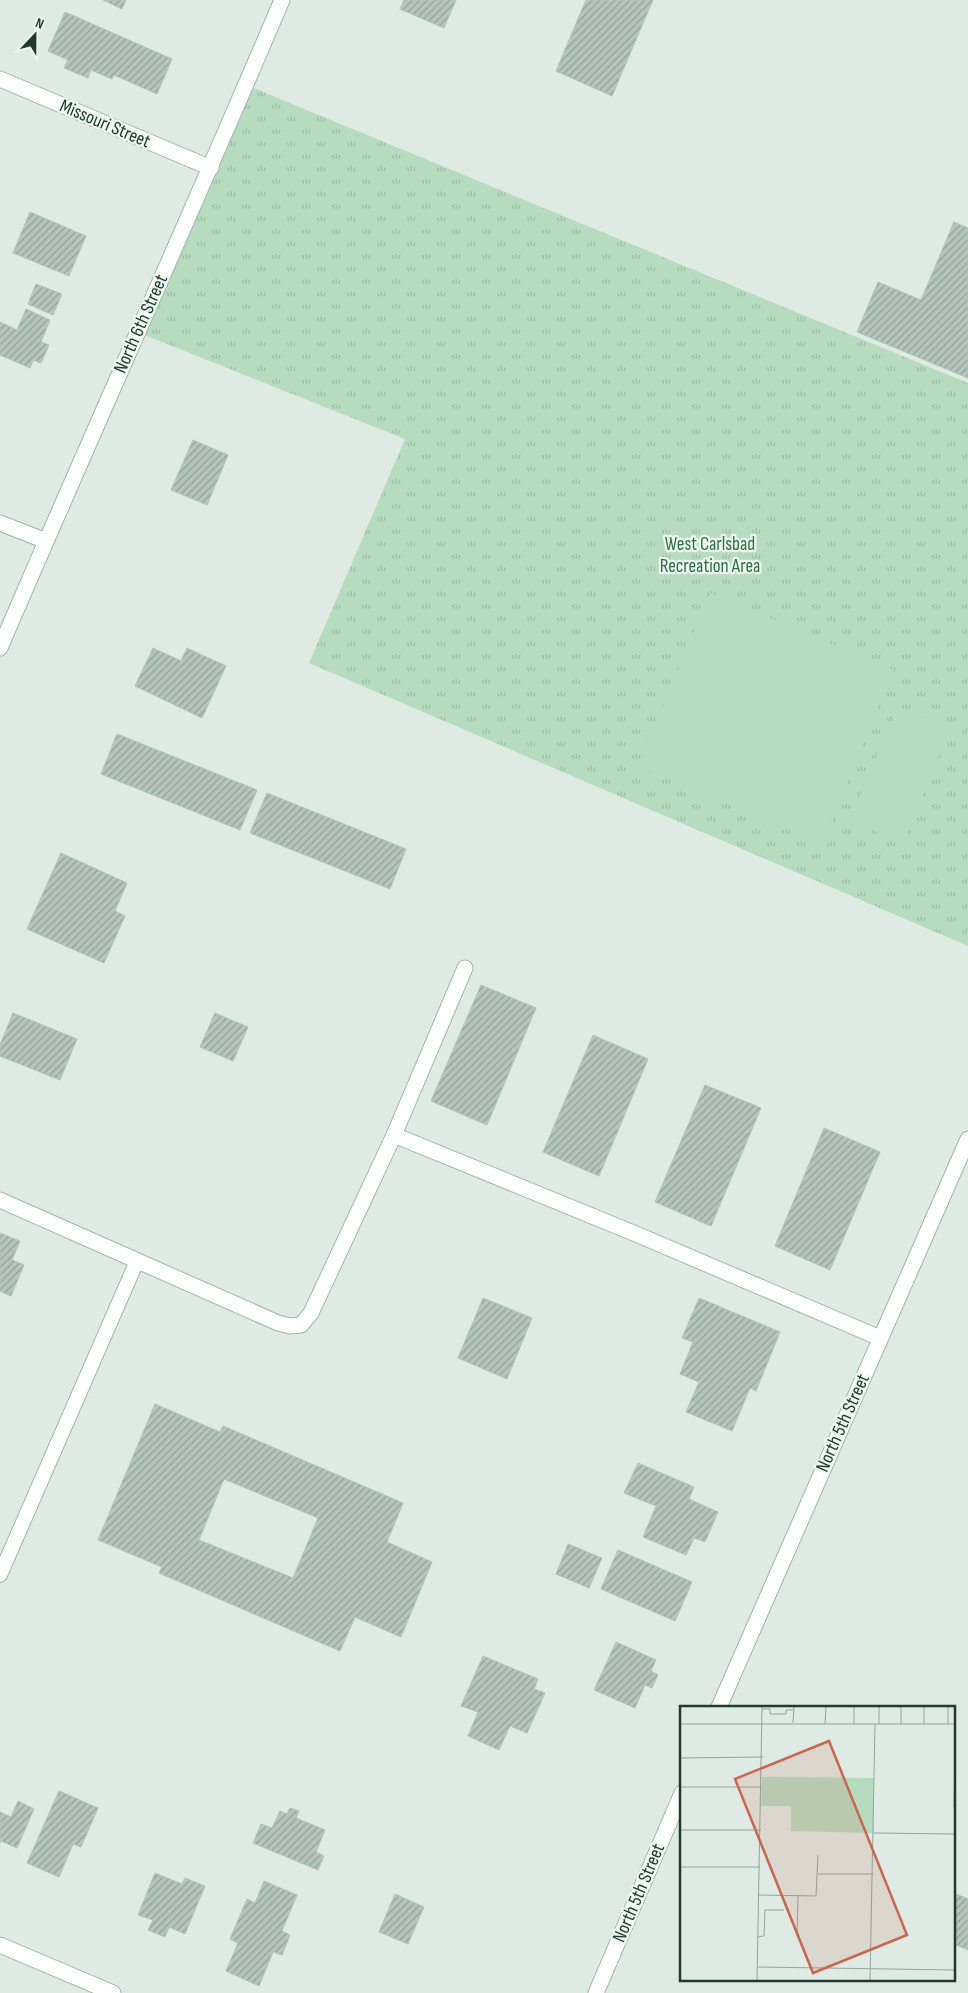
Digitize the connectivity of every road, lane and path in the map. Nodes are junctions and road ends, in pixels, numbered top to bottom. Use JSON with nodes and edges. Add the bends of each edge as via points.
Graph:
{"nodes":[{"id":1,"x":282,"y":0,"type":"edge"},
{"id":2,"x":0,"y":79,"type":"edge"},
{"id":3,"x":211,"y":168,"type":"junction"},
{"id":4,"x":0,"y":523,"type":"edge"},
{"id":5,"x":46,"y":542,"type":"junction"},
{"id":6,"x":0,"y":648,"type":"edge"},
{"id":7,"x":465,"y":968,"type":"dead end"},
{"id":8,"x":394,"y":1135,"type":"junction"},
{"id":9,"x":968,"y":1139,"type":"edge"},
{"id":10,"x":0,"y":1200,"type":"edge"},
{"id":11,"x":137,"y":1261,"type":"junction"},
{"id":12,"x":880,"y":1338,"type":"junction"},
{"id":13,"x":0,"y":1575,"type":"edge"},
{"id":14,"x":719,"y":1706,"type":"edge"},
{"id":15,"x":680,"y":1798,"type":"edge"},
{"id":16,"x":0,"y":1945,"type":"edge"},
{"id":17,"x":113,"y":1993,"type":"edge"},
{"id":18,"x":596,"y":1993,"type":"edge"}],
"edges":[{"from":1,"to":3,"type":"street","name":"North 6th Street"},
{"from":2,"to":3,"type":"street","name":"Missouri Street"},
{"from":3,"to":5,"type":"street","name":"North 6th Street"},
{"from":4,"to":5,"type":"street"},
{"from":5,"to":6,"type":"street","name":"North 6th Street"},
{"from":7,"to":8,"type":"street"},
{"from":8,"to":11,"type":"street","via":[[311,1313],[301,1325],[278,1323]]},
{"from":8,"to":12,"type":"street"},
{"from":9,"to":12,"type":"street","name":"North 5th Street"},
{"from":10,"to":11,"type":"street"},
{"from":11,"to":13,"type":"lane"},
{"from":12,"to":14,"type":"street","name":"North 5th Street"},
{"from":15,"to":18,"type":"street","name":"North 5th Street"},
{"from":16,"to":17,"type":"street"}]}
